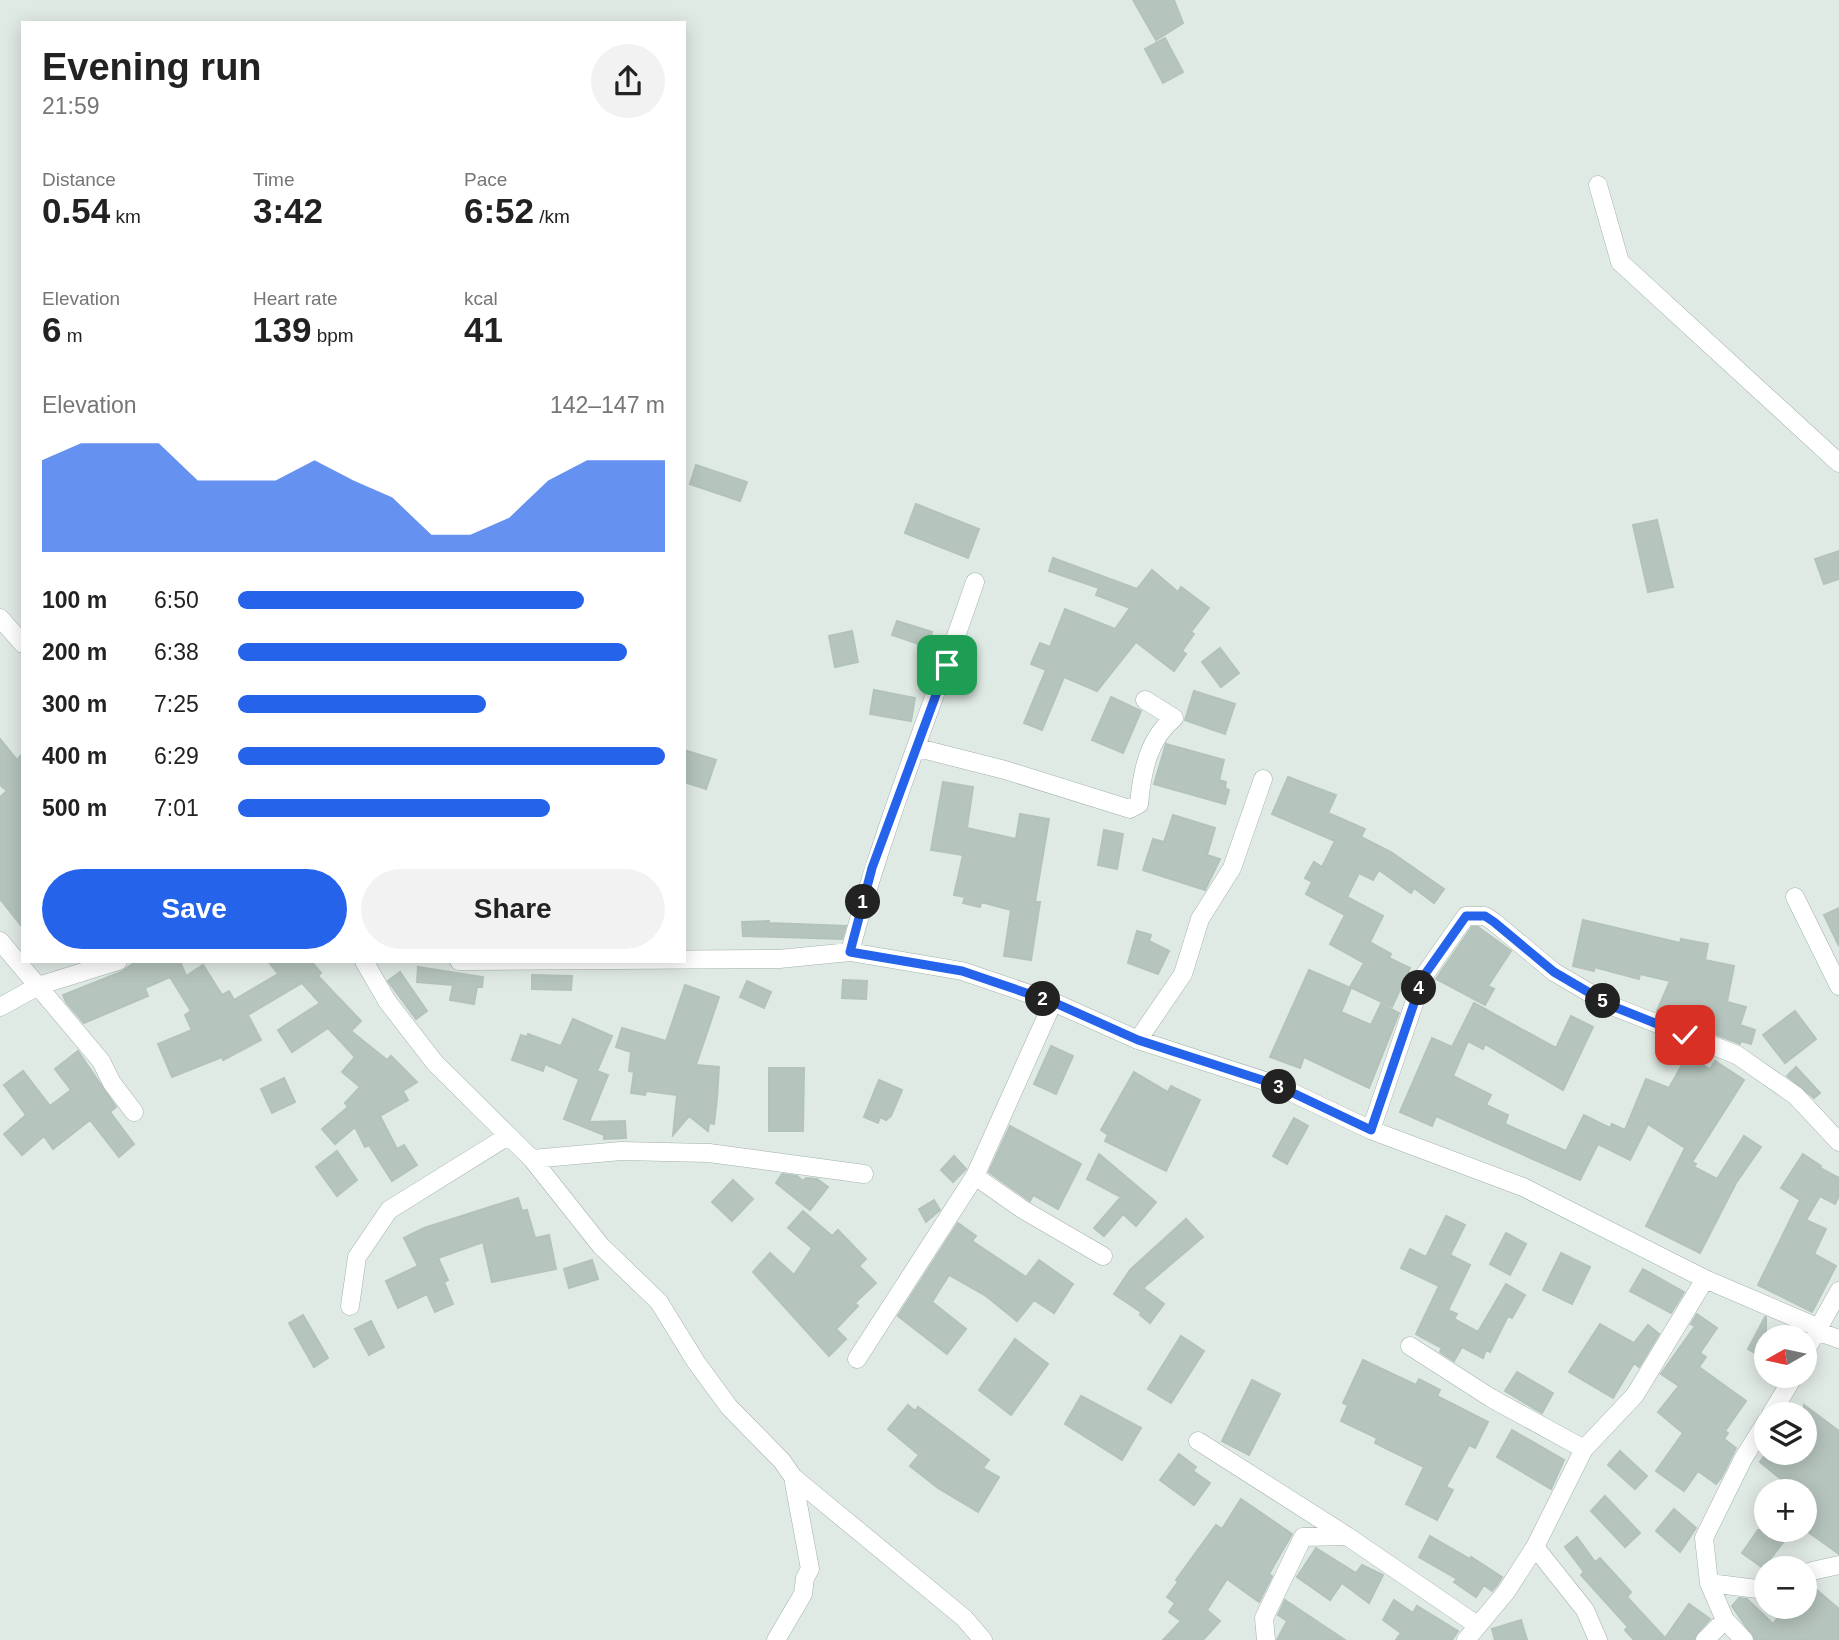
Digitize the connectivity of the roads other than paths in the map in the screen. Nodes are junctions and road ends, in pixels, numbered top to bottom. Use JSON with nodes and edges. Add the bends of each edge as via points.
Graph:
{"nodes":[{"id":1,"x":1598,"y":185,"type":"dead end"},
{"id":2,"x":1839,"y":463,"type":"edge"},
{"id":3,"x":975,"y":582,"type":"dead end"},
{"id":4,"x":0,"y":618,"type":"edge"},
{"id":5,"x":21,"y":642,"type":"edge"},
{"id":6,"x":1145,"y":700,"type":"dead end"},
{"id":7,"x":918,"y":748,"type":"junction"},
{"id":8,"x":1264,"y":779,"type":"dead end"},
{"id":9,"x":1795,"y":897,"type":"dead end"},
{"id":10,"x":0,"y":941,"type":"edge"},
{"id":11,"x":850,"y":952,"type":"junction"},
{"id":12,"x":686,"y":960,"type":"edge"},
{"id":13,"x":112,"y":963,"type":"edge"},
{"id":14,"x":365,"y":963,"type":"edge"},
{"id":15,"x":38,"y":986,"type":"junction"},
{"id":16,"x":1839,"y":986,"type":"edge"},
{"id":17,"x":1053,"y":1002,"type":"junction"},
{"id":18,"x":0,"y":1007,"type":"edge"},
{"id":19,"x":1138,"y":1040,"type":"junction"},
{"id":20,"x":134,"y":1112,"type":"dead end"},
{"id":21,"x":1371,"y":1130,"type":"junction"},
{"id":22,"x":508,"y":1136,"type":"junction"},
{"id":23,"x":1839,"y":1142,"type":"edge"},
{"id":24,"x":531,"y":1159,"type":"junction"},
{"id":25,"x":864,"y":1174,"type":"dead end"},
{"id":26,"x":975,"y":1176,"type":"junction"},
{"id":27,"x":1103,"y":1256,"type":"dead end"},
{"id":28,"x":1705,"y":1279,"type":"junction"},
{"id":29,"x":1839,"y":1291,"type":"edge"},
{"id":30,"x":350,"y":1306,"type":"dead end"},
{"id":31,"x":1807,"y":1325,"type":"edge"},
{"id":32,"x":1817,"y":1327,"type":"edge"},
{"id":33,"x":1817,"y":1329,"type":"edge"},
{"id":34,"x":1839,"y":1339,"type":"edge"},
{"id":35,"x":1410,"y":1346,"type":"dead end"},
{"id":36,"x":857,"y":1359,"type":"dead end"},
{"id":37,"x":1754,"y":1440,"type":"edge"},
{"id":38,"x":1198,"y":1441,"type":"dead end"},
{"id":39,"x":1584,"y":1449,"type":"junction"},
{"id":40,"x":793,"y":1477,"type":"junction"},
{"id":41,"x":1347,"y":1536,"type":"junction"},
{"id":42,"x":1535,"y":1547,"type":"junction"},
{"id":43,"x":1839,"y":1565,"type":"edge"},
{"id":44,"x":1817,"y":1570,"type":"edge"},
{"id":45,"x":1709,"y":1583,"type":"junction"},
{"id":46,"x":1754,"y":1589,"type":"edge"},
{"id":47,"x":1725,"y":1620,"type":"junction"},
{"id":48,"x":1472,"y":1633,"type":"edge"},
{"id":49,"x":776,"y":1640,"type":"edge"},
{"id":50,"x":983,"y":1640,"type":"edge"},
{"id":51,"x":1266,"y":1640,"type":"edge"},
{"id":52,"x":1598,"y":1640,"type":"edge"},
{"id":53,"x":1705,"y":1640,"type":"edge"},
{"id":54,"x":1744,"y":1640,"type":"edge"}],
"edges":[{"from":1,"to":2,"type":"street","via":[[1620,262]]},
{"from":3,"to":7,"type":"street"},
{"from":4,"to":5,"type":"street"},
{"from":6,"to":7,"type":"street","via":[[1174,718],[1160,729],[1147,757],[1139,804],[1130,809]]},
{"from":7,"to":11,"type":"street","via":[[872,868]]},
{"from":8,"to":19,"type":"street","via":[[1232,869],[1200,919],[1183,974]]},
{"from":9,"to":16,"type":"street"},
{"from":10,"to":15,"type":"street"},
{"from":11,"to":12,"type":"street"},
{"from":11,"to":17,"type":"street","via":[[962,971]]},
{"from":13,"to":15,"type":"street"},
{"from":14,"to":22,"type":"street","via":[[387,1001],[435,1062]]},
{"from":15,"to":18,"type":"street"},
{"from":15,"to":20,"type":"street","via":[[102,1061]]},
{"from":17,"to":19,"type":"street"},
{"from":17,"to":26,"type":"street"},
{"from":19,"to":21,"type":"street","via":[[1274,1084]]},
{"from":21,"to":23,"type":"street","via":[[1423,977],[1466,916],[1485,916],[1554,972],[1612,1006],[1737,1055],[1796,1096]]},
{"from":21,"to":28,"type":"street","via":[[1523,1186]]},
{"from":22,"to":24,"type":"street"},
{"from":22,"to":30,"type":"street","via":[[389,1210],[357,1257]]},
{"from":24,"to":25,"type":"street","via":[[621,1151],[709,1153]]},
{"from":24,"to":40,"type":"street","via":[[601,1246],[659,1302],[729,1407]]},
{"from":26,"to":27,"type":"street"},
{"from":26,"to":36,"type":"street"},
{"from":28,"to":31,"type":"street"},
{"from":28,"to":39,"type":"street","via":[[1635,1395]]},
{"from":29,"to":32,"type":"street"},
{"from":33,"to":34,"type":"street"},
{"from":35,"to":39,"type":"street"},
{"from":37,"to":45,"type":"street","via":[[1704,1538]]},
{"from":38,"to":41,"type":"street"},
{"from":39,"to":42,"type":"street"},
{"from":40,"to":49,"type":"street","via":[[810,1569],[799,1604]]},
{"from":40,"to":50,"type":"street","via":[[964,1618]]},
{"from":41,"to":48,"type":"street"},
{"from":41,"to":51,"type":"street","via":[[1303,1537],[1264,1618]]},
{"from":42,"to":48,"type":"street"},
{"from":42,"to":52,"type":"street","via":[[1585,1610]]},
{"from":43,"to":44,"type":"street"},
{"from":45,"to":46,"type":"street"},
{"from":45,"to":47,"type":"street"},
{"from":47,"to":53,"type":"street"},
{"from":47,"to":54,"type":"street"}]}
